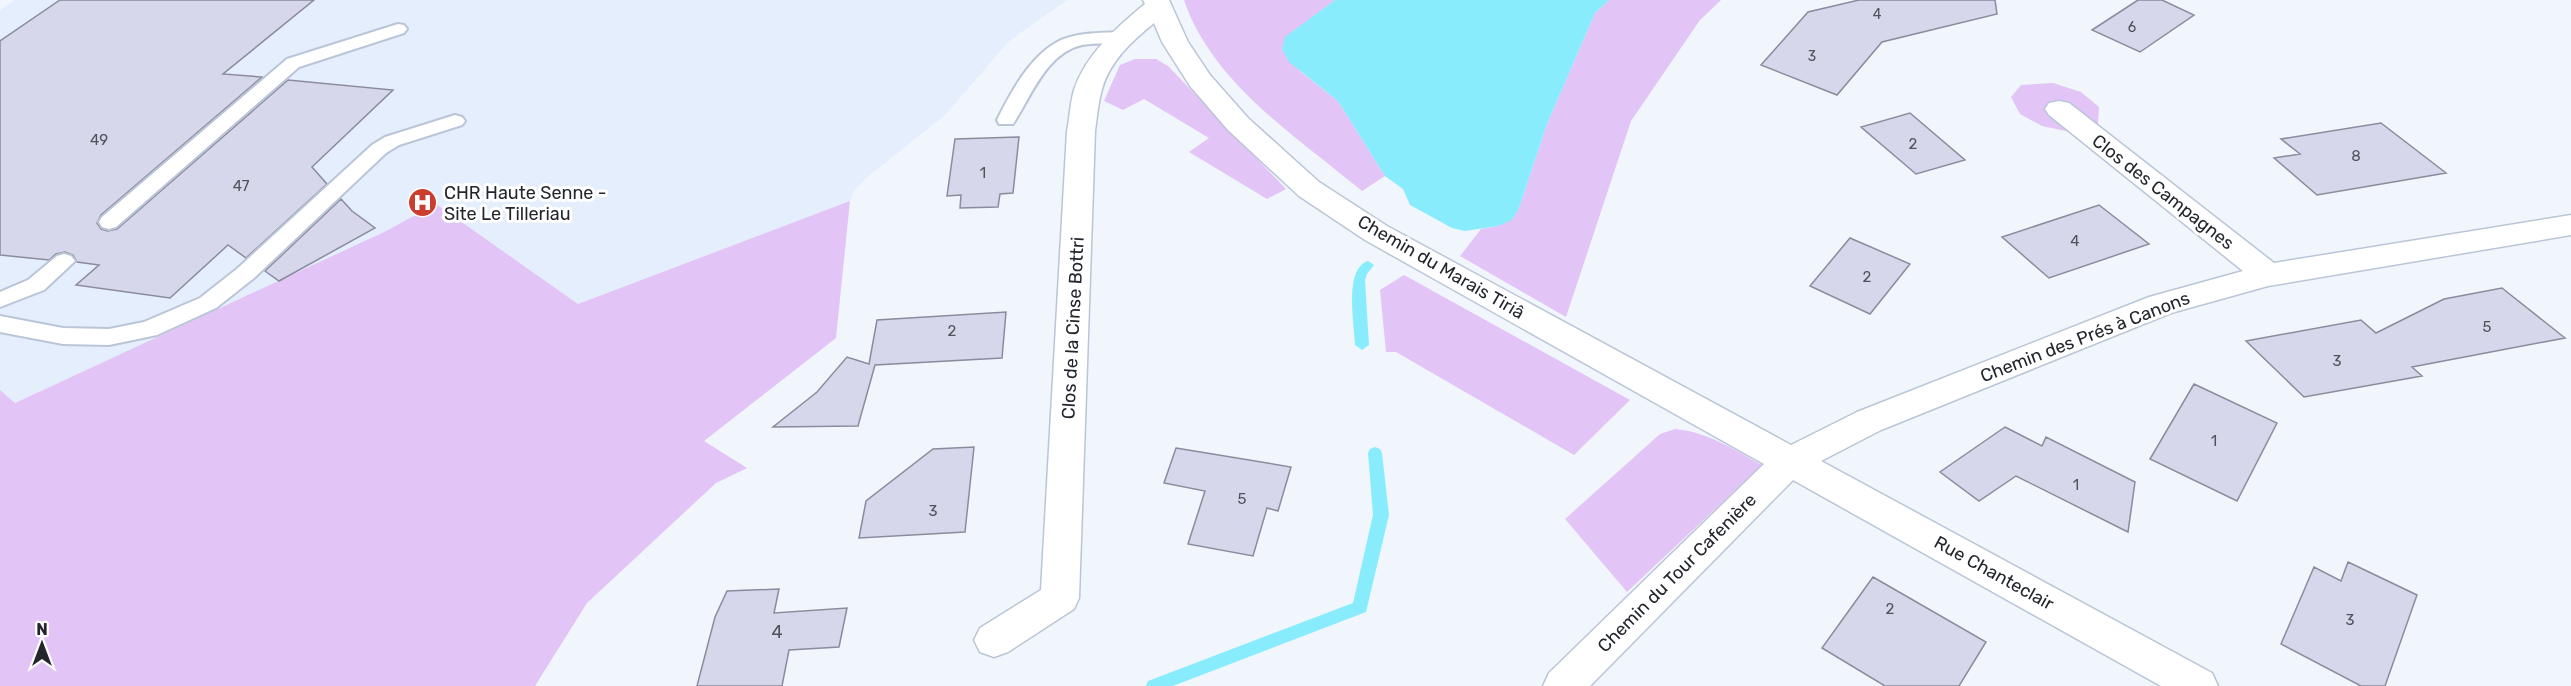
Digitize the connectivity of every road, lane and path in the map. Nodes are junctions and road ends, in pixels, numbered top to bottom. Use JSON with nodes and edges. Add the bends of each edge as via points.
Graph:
{"nodes":[{"id":1,"x":1157,"y":3,"type":"edge"},
{"id":2,"x":398,"y":29,"type":"dead end"},
{"id":3,"x":1122,"y":37,"type":"junction"},
{"id":4,"x":2059,"y":109,"type":"dead end"},
{"id":5,"x":1006,"y":120,"type":"dead end"},
{"id":6,"x":454,"y":121,"type":"dead end"},
{"id":7,"x":108,"y":222,"type":"dead end"},
{"id":8,"x":2571,"y":225,"type":"edge"},
{"id":9,"x":63,"y":261,"type":"dead end"},
{"id":10,"x":2268,"y":275,"type":"junction"},
{"id":11,"x":0,"y":300,"type":"edge"},
{"id":12,"x":0,"y":324,"type":"edge"},
{"id":13,"x":1790,"y":460,"type":"junction"},
{"id":14,"x":994,"y":640,"type":"dead end"},
{"id":15,"x":1563,"y":686,"type":"edge"},
{"id":16,"x":2198,"y":686,"type":"edge"}],
"edges":[{"from":1,"to":3,"type":"street","name":"Clos de la Cinse Bottri"},
{"from":1,"to":13,"type":"street","name":"Chemin du Marais Tiriâ","via":[[1174,42],[1200,80],[1238,124],[1309,189],[1376,233]]},
{"from":2,"to":7,"type":"lane","via":[[293,63]]},
{"from":3,"to":5,"type":"lane","via":[[1065,44],[1032,76]]},
{"from":3,"to":14,"type":"street","name":"Clos de la Cinse Bottri","via":[[1112,46],[1089,86],[1082,131],[1060,598]]},
{"from":4,"to":10,"type":"street","name":"Clos des Campagnes"},
{"from":6,"to":12,"type":"lane","via":[[379,149],[246,273],[208,303],[149,329],[109,337],[63,336]]},
{"from":8,"to":10,"type":"street","name":"Chemin des Prés à Canons"},
{"from":9,"to":11,"type":"lane","via":[[36,285]]},
{"from":10,"to":13,"type":"street","name":"Chemin des Prés à Canons","via":[[2149,309],[1869,421]]},
{"from":13,"to":15,"type":"street","name":"Chemin du Tour Cafenière"},
{"from":13,"to":16,"type":"street","name":"Rue Chanteclair"}]}
